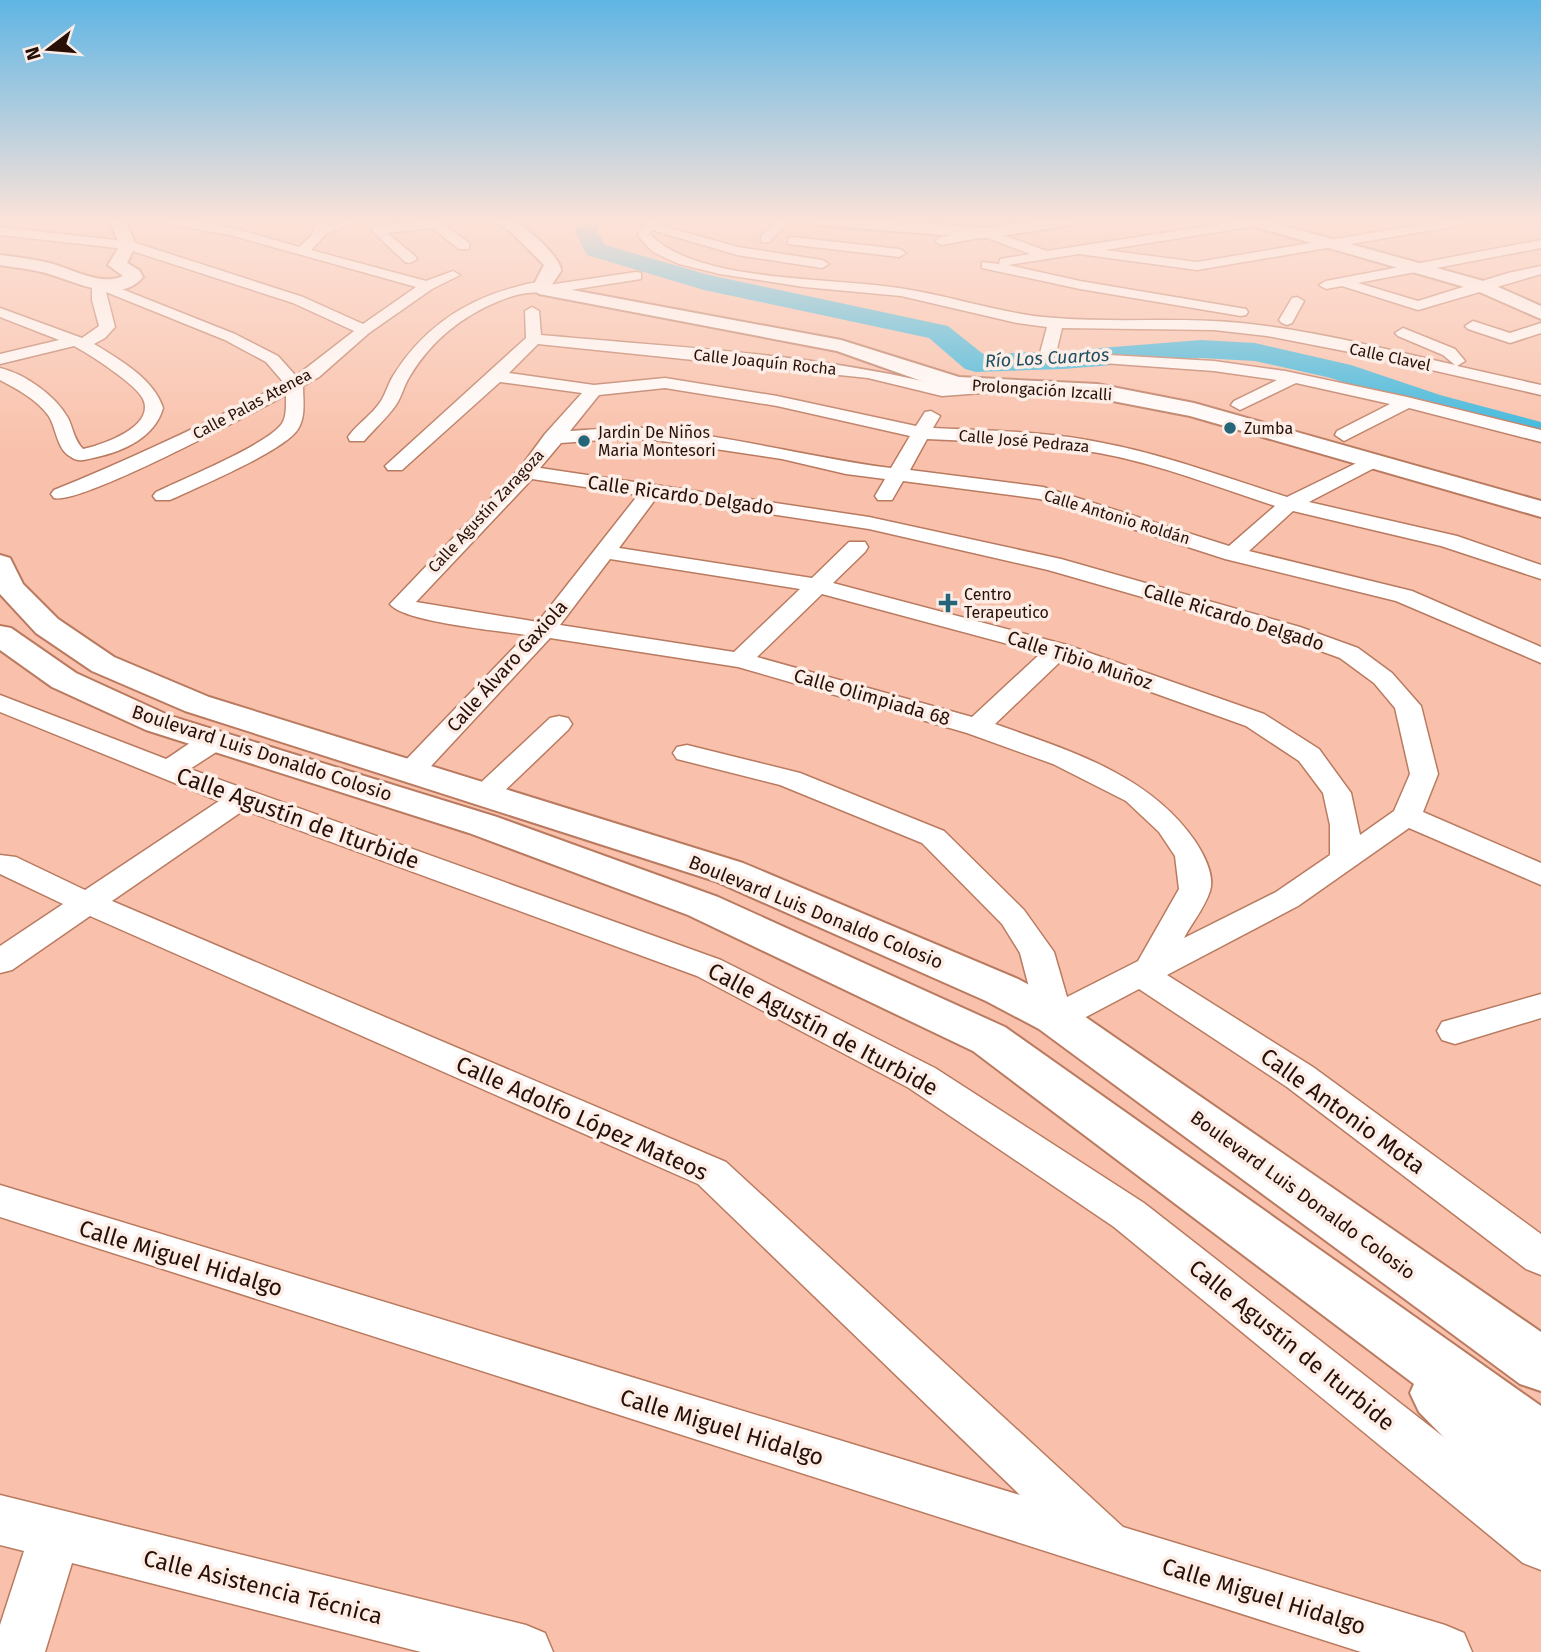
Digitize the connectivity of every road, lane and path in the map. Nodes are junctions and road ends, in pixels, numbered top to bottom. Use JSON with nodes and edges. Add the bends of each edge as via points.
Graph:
{"nodes":[{"id":1,"x":99,"y":297,"type":"edge"},
{"id":2,"x":131,"y":297,"type":"edge"},
{"id":3,"x":289,"y":297,"type":"edge"},
{"id":4,"x":411,"y":297,"type":"edge"},
{"id":5,"x":493,"y":297,"type":"edge"},
{"id":6,"x":586,"y":297,"type":"edge"},
{"id":7,"x":924,"y":297,"type":"edge"},
{"id":8,"x":1154,"y":297,"type":"edge"},
{"id":9,"x":1195,"y":297,"type":"edge"},
{"id":10,"x":1390,"y":297,"type":"edge"},
{"id":11,"x":1446,"y":297,"type":"edge"},
{"id":12,"x":1506,"y":297,"type":"edge"},
{"id":13,"x":1297,"y":301,"type":"dead end"},
{"id":14,"x":1184,"y":302,"type":"junction"},
{"id":15,"x":1418,"y":306,"type":"joint"},
{"id":16,"x":532,"y":311,"type":"dead end"},
{"id":17,"x":0,"y":312,"type":"edge"},
{"id":18,"x":1541,"y":313,"type":"edge"},
{"id":19,"x":1287,"y":320,"type":"junction"},
{"id":20,"x":1056,"y":324,"type":"junction"},
{"id":21,"x":1473,"y":326,"type":"dead end"},
{"id":22,"x":1541,"y":328,"type":"edge"},
{"id":23,"x":364,"y":330,"type":"junction"},
{"id":24,"x":1403,"y":333,"type":"dead end"},
{"id":25,"x":534,"y":339,"type":"junction"},
{"id":26,"x":79,"y":342,"type":"junction"},
{"id":27,"x":1048,"y":353,"type":"dead end"},
{"id":28,"x":0,"y":359,"type":"edge"},
{"id":29,"x":1109,"y":360,"type":"dead end"},
{"id":30,"x":1457,"y":361,"type":"junction"},
{"id":31,"x":1156,"y":363,"type":"junction"},
{"id":32,"x":0,"y":373,"type":"edge"},
{"id":33,"x":496,"y":376,"type":"junction"},
{"id":34,"x":1294,"y":378,"type":"junction"},
{"id":35,"x":1119,"y":380,"type":"dead end"},
{"id":36,"x":1409,"y":383,"type":"junction"},
{"id":37,"x":294,"y":384,"type":"junction"},
{"id":38,"x":995,"y":387,"type":"junction"},
{"id":39,"x":594,"y":390,"type":"junction"},
{"id":40,"x":1536,"y":393,"type":"edge"},
{"id":41,"x":938,"y":400,"type":"dead end"},
{"id":42,"x":1240,"y":405,"type":"dead end"},
{"id":43,"x":1504,"y":414,"type":"junction"},
{"id":44,"x":150,"y":419,"type":"junction"},
{"id":45,"x":225,"y":421,"type":"junction"},
{"id":46,"x":1541,"y":424,"type":"edge"},
{"id":47,"x":923,"y":433,"type":"junction"},
{"id":48,"x":1344,"y":435,"type":"dead end"},
{"id":49,"x":1541,"y":436,"type":"edge"},
{"id":50,"x":357,"y":437,"type":"dead end"},
{"id":51,"x":552,"y":438,"type":"junction"},
{"id":52,"x":1371,"y":462,"type":"junction"},
{"id":53,"x":395,"y":466,"type":"dead end"},
{"id":54,"x":527,"y":472,"type":"junction"},
{"id":55,"x":899,"y":476,"type":"junction"},
{"id":56,"x":651,"y":491,"type":"junction"},
{"id":57,"x":61,"y":494,"type":"dead end"},
{"id":58,"x":163,"y":496,"type":"dead end"},
{"id":59,"x":886,"y":496,"type":"dead end"},
{"id":60,"x":1289,"y":504,"type":"junction"},
{"id":61,"x":1541,"y":509,"type":"edge"},
{"id":62,"x":857,"y":547,"type":"dead end"},
{"id":63,"x":604,"y":552,"type":"junction"},
{"id":64,"x":1233,"y":554,"type":"junction"},
{"id":65,"x":0,"y":564,"type":"edge"},
{"id":66,"x":1541,"y":572,"type":"edge"},
{"id":67,"x":815,"y":584,"type":"junction"},
{"id":68,"x":404,"y":600,"type":"joint"},
{"id":69,"x":545,"y":629,"type":"junction"},
{"id":70,"x":0,"y":635,"type":"edge"},
{"id":71,"x":1058,"y":650,"type":"junction"},
{"id":72,"x":1541,"y":656,"type":"edge"},
{"id":73,"x":740,"y":660,"type":"junction"},
{"id":74,"x":0,"y":703,"type":"edge"},
{"id":75,"x":559,"y":724,"type":"dead end"},
{"id":76,"x":977,"y":727,"type":"junction"},
{"id":77,"x":214,"y":741,"type":"junction"},
{"id":78,"x":687,"y":753,"type":"dead end"},
{"id":79,"x":169,"y":770,"type":"junction"},
{"id":80,"x":410,"y":772,"type":"junction"},
{"id":81,"x":485,"y":794,"type":"junction"},
{"id":82,"x":241,"y":800,"type":"junction"},
{"id":83,"x":1407,"y":816,"type":"junction"},
{"id":84,"x":1345,"y":858,"type":"junction"},
{"id":85,"x":0,"y":864,"type":"edge"},
{"id":86,"x":1541,"y":875,"type":"edge"},
{"id":87,"x":85,"y":902,"type":"junction"},
{"id":88,"x":0,"y":962,"type":"edge"},
{"id":89,"x":1146,"y":969,"type":"junction"},
{"id":90,"x":1541,"y":1006,"type":"edge"},
{"id":91,"x":1055,"y":1018,"type":"junction"},
{"id":92,"x":1455,"y":1031,"type":"dead end"},
{"id":93,"x":0,"y":1201,"type":"edge"},
{"id":94,"x":1541,"y":1257,"type":"edge"},
{"id":95,"x":1333,"y":1289,"type":"junction"},
{"id":96,"x":1541,"y":1365,"type":"edge"},
{"id":97,"x":1541,"y":1442,"type":"edge"},
{"id":98,"x":1541,"y":1503,"type":"edge"},
{"id":99,"x":0,"y":1520,"type":"edge"},
{"id":100,"x":55,"y":1534,"type":"junction"},
{"id":101,"x":1541,"y":1545,"type":"edge"},
{"id":102,"x":1111,"y":1548,"type":"junction"},
{"id":103,"x":19,"y":1652,"type":"edge"},
{"id":104,"x":526,"y":1652,"type":"edge"},
{"id":105,"x":1445,"y":1652,"type":"edge"}],
"edges":[{"from":1,"to":26,"type":"street","via":[[107,327],[100,335]]},
{"from":2,"to":37,"type":"street","via":[[272,359]]},
{"from":3,"to":23,"type":"street"},
{"from":4,"to":23,"type":"street","name":"Calle Palas Atenea"},
{"from":5,"to":50,"type":"street","via":[[441,327],[400,377],[388,404]]},
{"from":6,"to":38,"type":"main road","name":"Prolongación Izcalli","via":[[841,345],[938,379]]},
{"from":7,"to":20,"type":"street","name":"Calle Clavel"},
{"from":8,"to":14,"type":"street"},
{"from":9,"to":14,"type":"street"},
{"from":10,"to":15,"type":"street"},
{"from":11,"to":15,"type":"street"},
{"from":12,"to":18,"type":"main road"},
{"from":13,"to":19,"type":"street"},
{"from":14,"to":19,"type":"street"},
{"from":16,"to":25,"type":"street"},
{"from":17,"to":26,"type":"street"},
{"from":19,"to":30,"type":"street"},
{"from":20,"to":27,"type":"street"},
{"from":20,"to":40,"type":"street","name":"Calle Clavel","via":[[1135,332],[1208,326],[1266,331]]},
{"from":21,"to":22,"type":"street","via":[[1510,338]]},
{"from":23,"to":37,"type":"street","name":"Calle Palas Atenea"},
{"from":24,"to":30,"type":"street","via":[[1449,352]]},
{"from":25,"to":33,"type":"street"},
{"from":25,"to":38,"type":"street","name":"Calle Joaquín Rocha","via":[[868,373],[943,391]]},
{"from":26,"to":28,"type":"street"},
{"from":26,"to":44,"type":"street","via":[[150,395]]},
{"from":29,"to":31,"type":"street"},
{"from":30,"to":40,"type":"street"},
{"from":31,"to":34,"type":"street","via":[[1260,364]]},
{"from":31,"to":35,"type":"street"},
{"from":32,"to":44,"type":"street","via":[[29,387],[58,417],[75,453],[88,455],[112,448]]},
{"from":33,"to":39,"type":"street","name":"Calle José Pedraza"},
{"from":33,"to":53,"type":"street"},
{"from":34,"to":36,"type":"street"},
{"from":34,"to":42,"type":"street"},
{"from":36,"to":43,"type":"street"},
{"from":36,"to":48,"type":"street"},
{"from":36,"to":49,"type":"street"},
{"from":37,"to":45,"type":"street","name":"Calle Palas Atenea"},
{"from":37,"to":58,"type":"street","via":[[290,428],[267,445]]},
{"from":38,"to":52,"type":"main road","name":"Prolongación Izcalli","via":[[1097,391],[1182,408]]},
{"from":39,"to":47,"type":"street","name":"Calle José Pedraza","via":[[665,383],[777,401]]},
{"from":39,"to":51,"type":"street","name":"Calle Agustín Zaragoza"},
{"from":40,"to":43,"type":"street"},
{"from":41,"to":47,"type":"street"},
{"from":43,"to":46,"type":"street"},
{"from":44,"to":45,"type":"street"},
{"from":45,"to":57,"type":"street","name":"Calle Palas Atenea"},
{"from":47,"to":55,"type":"street"},
{"from":47,"to":60,"type":"street","name":"Calle José Pedraza","via":[[1035,439],[1101,449]]},
{"from":51,"to":54,"type":"street","name":"Calle Agustín Zaragoza"},
{"from":51,"to":55,"type":"street","name":"Calle Antonio Roldán","via":[[655,434]]},
{"from":52,"to":60,"type":"street"},
{"from":52,"to":61,"type":"main road","name":"Prolongación Izcalli"},
{"from":54,"to":56,"type":"street","name":"Calle Ricardo Delgado"},
{"from":54,"to":68,"type":"street","name":"Calle Agustín Zaragoza"},
{"from":55,"to":59,"type":"street"},
{"from":55,"to":64,"type":"street","name":"Calle Antonio Roldán","via":[[1043,493]]},
{"from":56,"to":63,"type":"street","name":"Calle Álvaro Gaxiola"},
{"from":56,"to":83,"type":"street","name":"Calle Ricardo Delgado","via":[[869,523],[1053,564],[1349,653],[1383,678],[1408,706],[1424,774]]},
{"from":60,"to":64,"type":"street"},
{"from":60,"to":66,"type":"street","name":"Calle José Pedraza","via":[[1449,541]]},
{"from":62,"to":67,"type":"street"},
{"from":63,"to":67,"type":"street","name":"Calle Tibio Muñoz"},
{"from":63,"to":69,"type":"street","name":"Calle Álvaro Gaxiola"},
{"from":64,"to":72,"type":"street","name":"Calle Antonio Roldán","via":[[1404,596]]},
{"from":65,"to":80,"type":"main road","name":"Boulevard Luis Donaldo Colosio","via":[[10,587],[47,626],[103,664],[197,704]]},
{"from":67,"to":71,"type":"street","name":"Calle Tibio Muñoz"},
{"from":67,"to":73,"type":"street"},
{"from":68,"to":69,"type":"street","name":"Calle Olimpiada 68","via":[[402,604],[412,610]]},
{"from":69,"to":73,"type":"street","name":"Calle Olimpiada 68"},
{"from":69,"to":80,"type":"street","name":"Calle Álvaro Gaxiola"},
{"from":70,"to":77,"type":"main road","name":"Boulevard Luis Donaldo Colosio","via":[[64,680],[158,723]]},
{"from":71,"to":76,"type":"street"},
{"from":71,"to":84,"type":"street","name":"Calle Tibio Muñoz","via":[[1255,720],[1309,755],[1337,793],[1345,825]]},
{"from":73,"to":76,"type":"street","name":"Calle Olimpiada 68"},
{"from":74,"to":79,"type":"street","name":"Calle Agustín de Iturbide"},
{"from":75,"to":81,"type":"street"},
{"from":76,"to":89,"type":"street","name":"Calle Olimpiada 68","via":[[1063,758],[1136,795],[1170,826],[1190,856],[1195,889]]},
{"from":77,"to":79,"type":"street"},
{"from":77,"to":95,"type":"main road","name":"Boulevard Luis Donaldo Colosio","via":[[483,825],[704,906],[989,1039]]},
{"from":78,"to":91,"type":"street","via":[[790,779],[933,837],[1013,917],[1037,952]]},
{"from":79,"to":82,"type":"street","name":"Calle Agustín de Iturbide"},
{"from":80,"to":81,"type":"main road","name":"Boulevard Luis Donaldo Colosio"},
{"from":81,"to":91,"type":"main road","name":"Boulevard Luis Donaldo Colosio","via":[[729,872],[1002,990]]},
{"from":82,"to":87,"type":"street"},
{"from":82,"to":101,"type":"street","name":"Calle Agustín de Iturbide","via":[[709,968],[922,1078],[1129,1215]]},
{"from":83,"to":84,"type":"street"},
{"from":83,"to":86,"type":"street"},
{"from":84,"to":89,"type":"street","via":[[1287,899]]},
{"from":85,"to":87,"type":"street","name":"Calle Adolfo López Mateos"},
{"from":87,"to":88,"type":"street"},
{"from":87,"to":102,"type":"street","name":"Calle Adolfo López Mateos","via":[[712,1172]]},
{"from":89,"to":91,"type":"street"},
{"from":89,"to":94,"type":"street","name":"Calle Antonio Mota"},
{"from":90,"to":92,"type":"street"},
{"from":91,"to":96,"type":"main road","name":"Boulevard Luis Donaldo Colosio"},
{"from":93,"to":102,"type":"street","name":"Calle Miguel Hidalgo"},
{"from":95,"to":97,"type":"main road","name":"Boulevard Luis Donaldo Colosio"},
{"from":95,"to":98,"type":"main road","via":[[1502,1453]]},
{"from":99,"to":100,"type":"street","name":"Calle Asistencia Técnica"},
{"from":100,"to":103,"type":"street"},
{"from":100,"to":104,"type":"street","name":"Calle Asistencia Técnica"},
{"from":102,"to":105,"type":"street","name":"Calle Miguel Hidalgo"}]}
